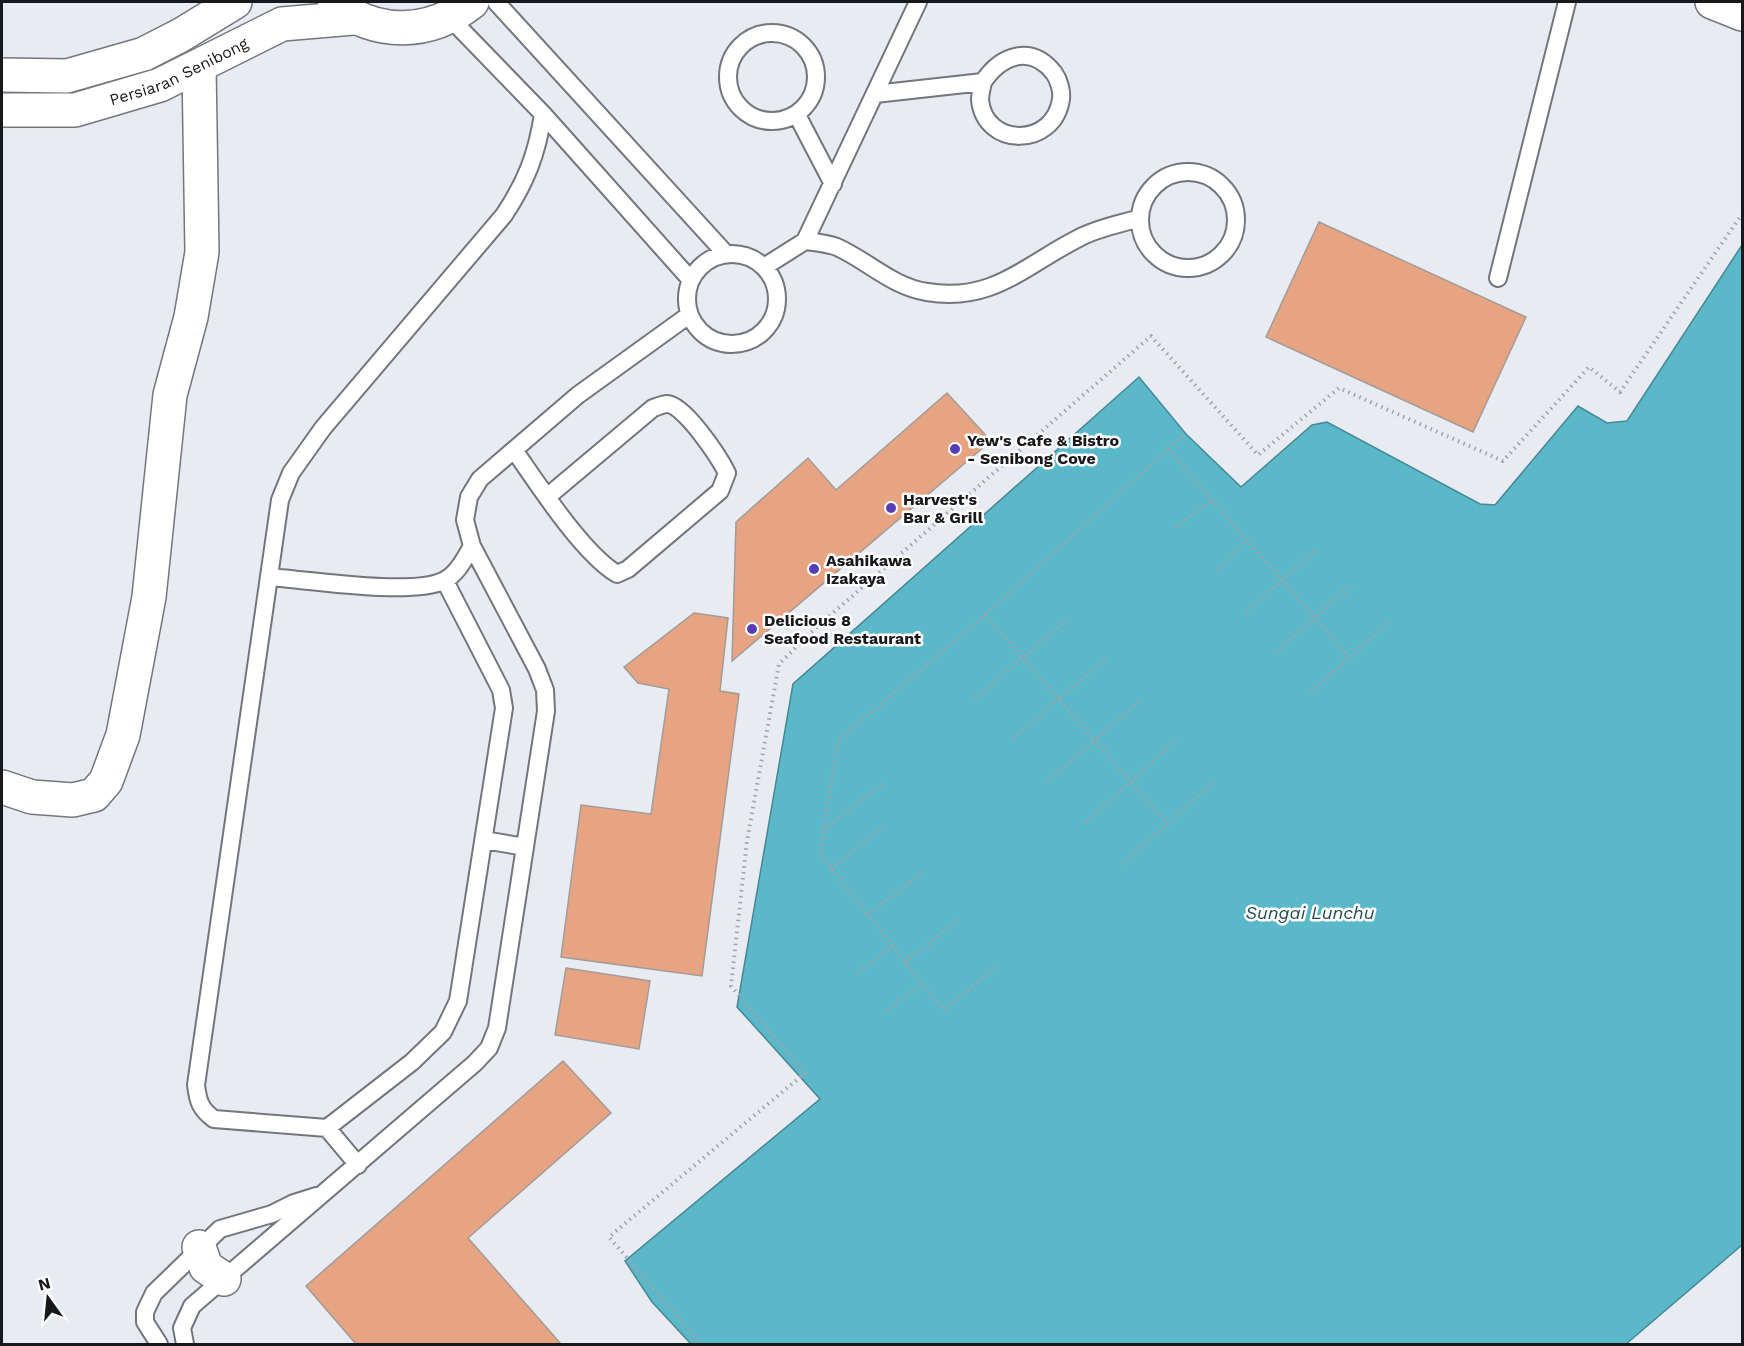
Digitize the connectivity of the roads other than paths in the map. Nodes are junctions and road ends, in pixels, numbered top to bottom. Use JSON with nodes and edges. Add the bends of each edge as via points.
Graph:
{"nodes":[{"id":1,"x":235,"y":2,"type":"edge"},
{"id":2,"x":496,"y":2,"type":"edge"},
{"id":3,"x":918,"y":2,"type":"edge"},
{"id":4,"x":1568,"y":2,"type":"edge"},
{"id":5,"x":1712,"y":2,"type":"edge"},
{"id":6,"x":460,"y":9,"type":"edge"},
{"id":7,"x":342,"y":10,"type":"edge"},
{"id":8,"x":1743,"y":14,"type":"edge"},
{"id":9,"x":199,"y":66,"type":"junction"},
{"id":10,"x":2,"y":75,"type":"edge"},
{"id":11,"x":983,"y":82,"type":"junction"},
{"id":12,"x":875,"y":94,"type":"junction"},
{"id":13,"x":2,"y":110,"type":"edge"},
{"id":14,"x":543,"y":114,"type":"junction"},
{"id":15,"x":797,"y":115,"type":"junction"},
{"id":16,"x":832,"y":184,"type":"junction"},
{"id":17,"x":1140,"y":218,"type":"junction"},
{"id":18,"x":805,"y":241,"type":"junction"},
{"id":19,"x":726,"y":254,"type":"junction"},
{"id":20,"x":764,"y":267,"type":"junction"},
{"id":21,"x":1498,"y":278,"type":"dead end"},
{"id":22,"x":690,"y":279,"type":"junction"},
{"id":23,"x":689,"y":315,"type":"junction"},
{"id":24,"x":514,"y":450,"type":"junction"},
{"id":25,"x":547,"y":496,"type":"junction"},
{"id":26,"x":472,"y":546,"type":"junction"},
{"id":27,"x":269,"y":578,"type":"junction"},
{"id":28,"x":445,"y":581,"type":"junction"},
{"id":29,"x":2,"y":787,"type":"edge"},
{"id":30,"x":484,"y":840,"type":"junction"},
{"id":31,"x":525,"y":847,"type":"junction"},
{"id":32,"x":327,"y":1128,"type":"junction"},
{"id":33,"x":358,"y":1165,"type":"junction"},
{"id":34,"x":323,"y":1194,"type":"junction"},
{"id":35,"x":200,"y":1247,"type":"junction"},
{"id":36,"x":224,"y":1279,"type":"junction"},
{"id":37,"x":159,"y":1344,"type":"edge"},
{"id":38,"x":185,"y":1344,"type":"edge"}],
"edges":[{"from":1,"to":10,"type":"street","name":"Persiaran Senibong","via":[[144,54],[67,76]]},
{"from":2,"to":19,"type":"lane"},
{"from":3,"to":12,"type":"lane"},
{"from":4,"to":21,"type":"lane"},
{"from":5,"to":8,"type":"street"},
{"from":6,"to":7,"type":"street","via":[[409,29],[380,27]]},
{"from":6,"to":14,"type":"lane"},
{"from":7,"to":9,"type":"street","name":"Persiaran Senibong","via":[[282,24]]},
{"from":9,"to":13,"type":"street","name":"Persiaran Senibong","via":[[160,85],[75,110]]},
{"from":9,"to":29,"type":"street","via":[[202,252],[191,318],[170,395],[149,597],[123,735],[106,781],[94,795],[73,800],[32,796]]},
{"from":11,"to":11,"type":"lane","via":[[980,100],[986,117],[998,130],[1015,136],[1033,135],[1049,126],[1059,111],[1062,92],[1056,75],[1044,62],[1026,56],[1008,57],[993,67]]},
{"from":11,"to":12,"type":"lane"},
{"from":12,"to":16,"type":"lane"},
{"from":14,"to":22,"type":"lane"},
{"from":14,"to":27,"type":"lane","via":[[538,148],[521,190],[504,215],[323,428],[291,473],[280,500]]},
{"from":15,"to":15,"type":"lane","via":[[811,100],[817,81],[814,61],[803,44],[786,34],[766,33],[747,40],[733,55],[726,74],[730,93],[741,110],[758,120],[778,122]]},
{"from":15,"to":16,"type":"lane"},
{"from":16,"to":18,"type":"lane"},
{"from":17,"to":17,"type":"lane","via":[[1147,194],[1156,183],[1185,171],[1214,178],[1234,201],[1238,217],[1228,249],[1200,267],[1184,269],[1154,255],[1144,241]]},
{"from":17,"to":18,"type":"lane","via":[[1081,236],[984,291],[960,294],[926,292],[905,285],[836,247]]},
{"from":18,"to":20,"type":"lane"},
{"from":19,"to":20,"type":"lane","via":[[741,254]]},
{"from":19,"to":22,"type":"lane","via":[[705,262]]},
{"from":20,"to":23,"type":"lane","via":[[778,297],[776,312],[758,337],[730,345],[715,342],[702,334]]},
{"from":22,"to":23,"type":"lane","via":[[686,294]]},
{"from":23,"to":24,"type":"lane","via":[[578,395]]},
{"from":24,"to":25,"type":"lane"},
{"from":24,"to":26,"type":"lane","via":[[480,479],[469,497],[465,520]]},
{"from":25,"to":25,"type":"lane","via":[[653,408],[666,404],[679,408],[727,473],[720,491],[628,569],[617,574],[602,565]]},
{"from":26,"to":28,"type":"lane"},
{"from":26,"to":31,"type":"lane","via":[[545,690],[546,711]]},
{"from":27,"to":28,"type":"lane","via":[[419,588]]},
{"from":27,"to":32,"type":"lane","via":[[196,1085],[203,1110],[214,1119]]},
{"from":28,"to":30,"type":"lane","via":[[501,690],[504,708]]},
{"from":30,"to":31,"type":"lane"},
{"from":30,"to":32,"type":"lane","via":[[458,1001],[443,1032],[412,1062]]},
{"from":31,"to":33,"type":"lane","via":[[497,1028],[489,1048]]},
{"from":32,"to":33,"type":"lane"},
{"from":33,"to":34,"type":"lane"},
{"from":34,"to":35,"type":"lane","via":[[220,1229]]},
{"from":34,"to":36,"type":"lane"},
{"from":35,"to":36,"type":"street","via":[[207,1268]]},
{"from":35,"to":37,"type":"lane","via":[[149,1302],[145,1323]]},
{"from":36,"to":38,"type":"lane","via":[[192,1306],[184,1318]]}]}
